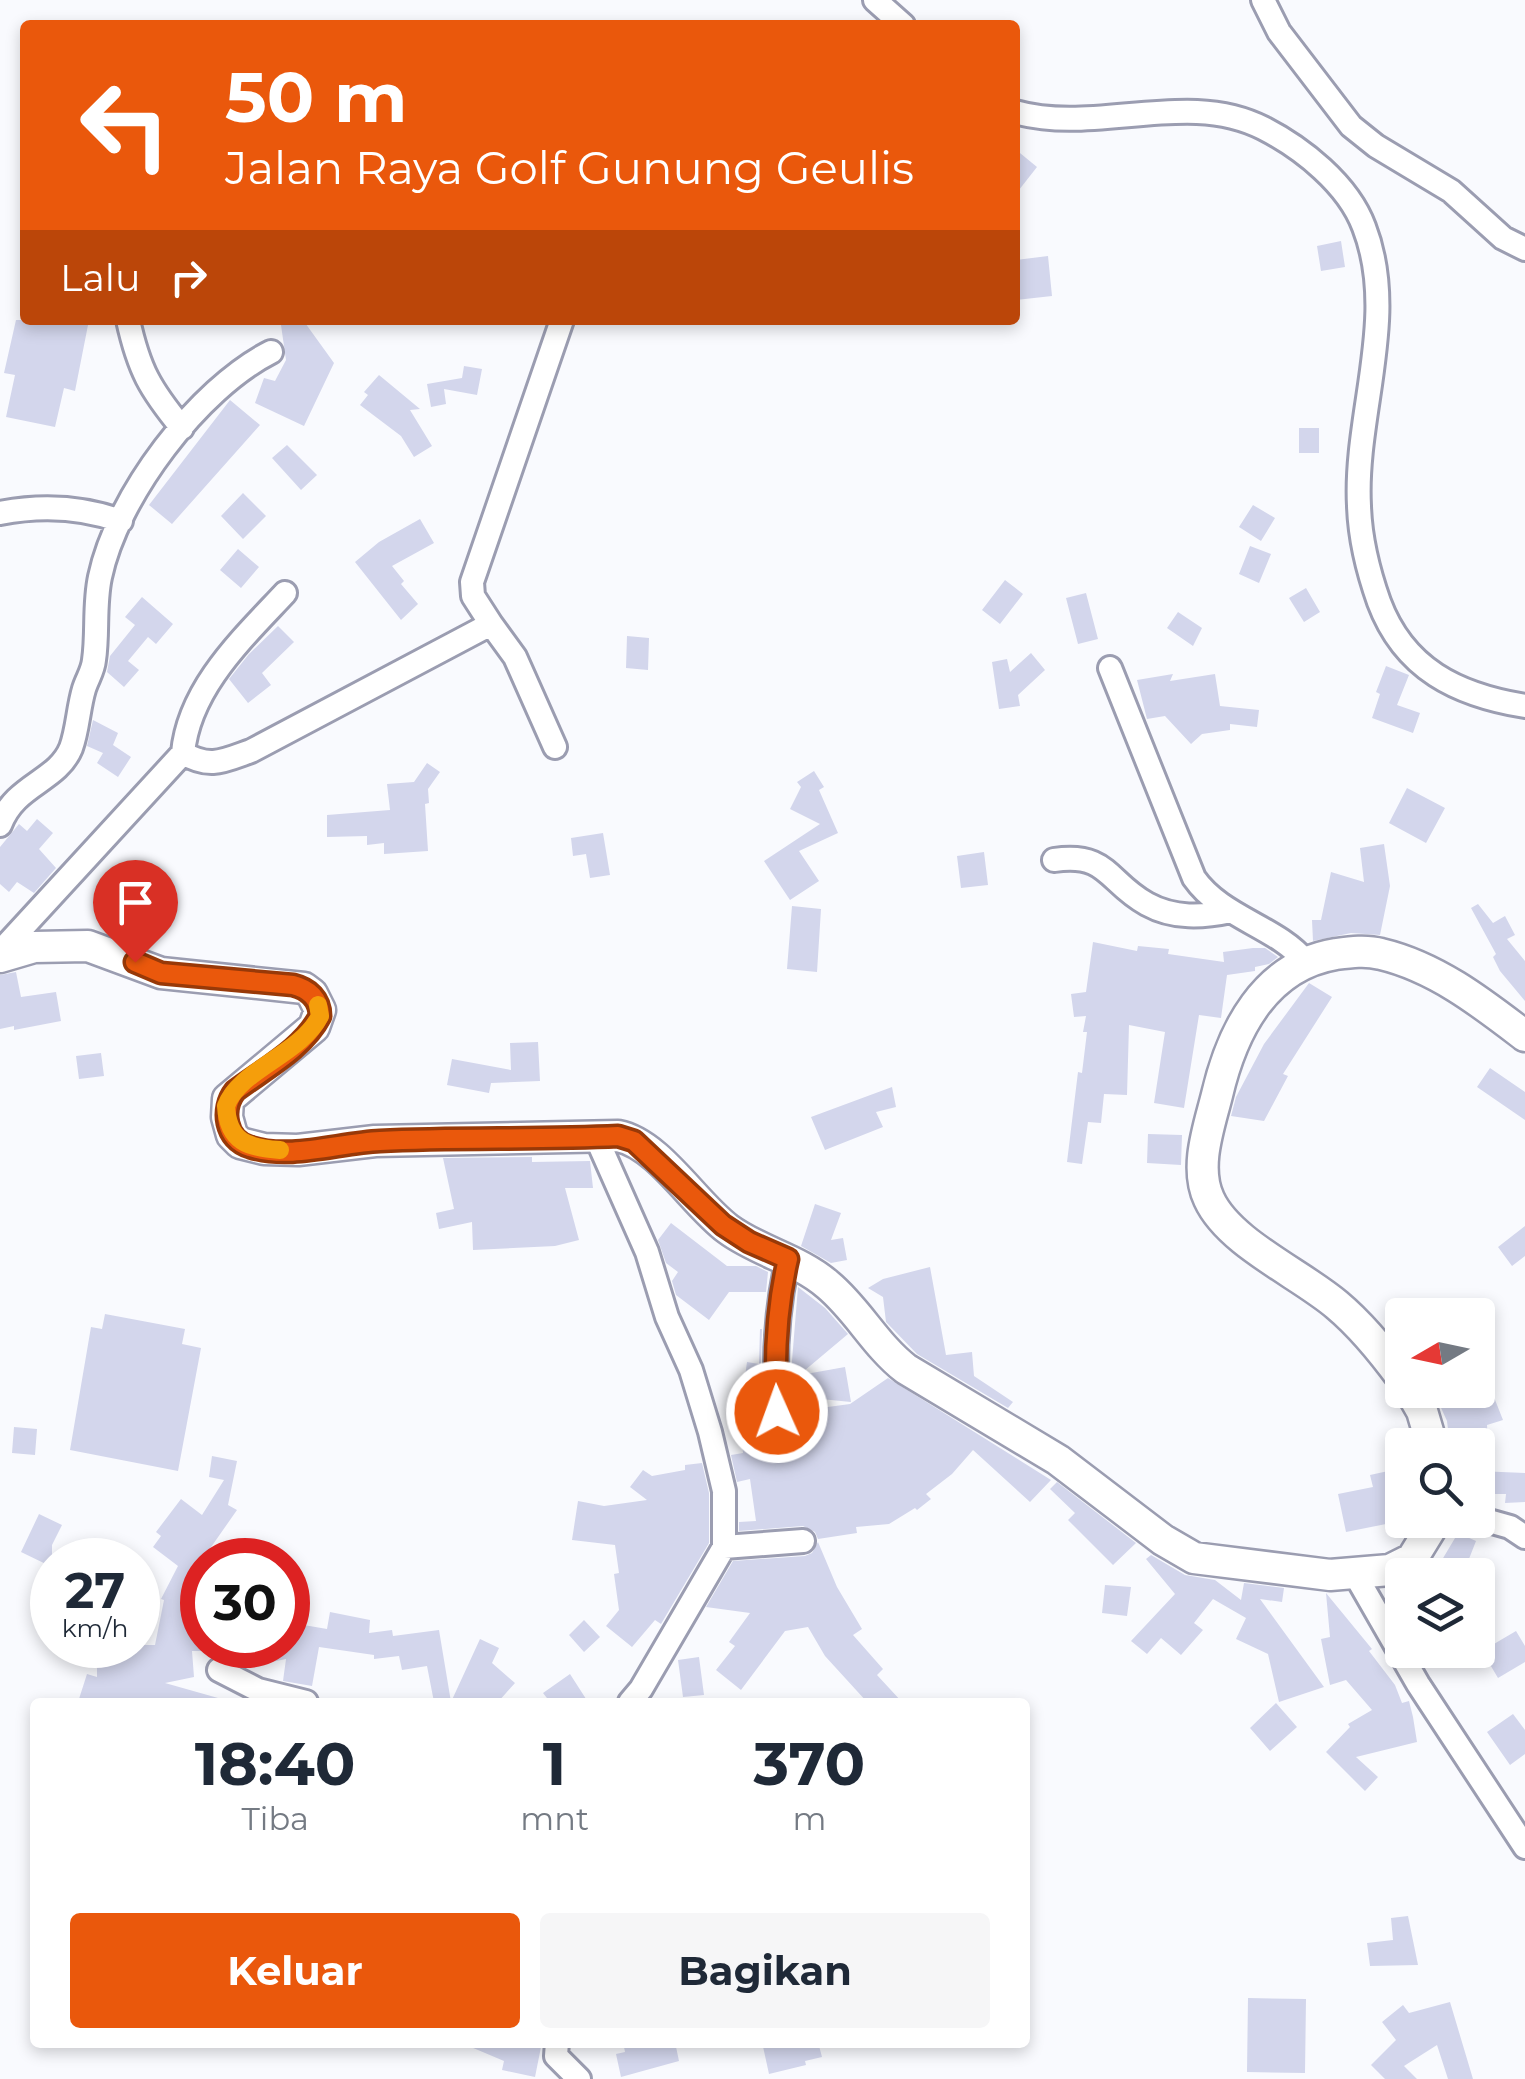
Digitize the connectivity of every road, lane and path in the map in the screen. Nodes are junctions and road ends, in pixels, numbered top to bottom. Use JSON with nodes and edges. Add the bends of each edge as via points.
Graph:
{"nodes":[{"id":1,"x":875,"y":0,"type":"edge"},
{"id":2,"x":1263,"y":0,"type":"edge"},
{"id":3,"x":897,"y":20,"type":"edge"},
{"id":4,"x":1020,"y":113,"type":"edge"},
{"id":5,"x":1525,"y":249,"type":"edge"},
{"id":6,"x":129,"y":325,"type":"edge"},
{"id":7,"x":560,"y":325,"type":"edge"},
{"id":8,"x":271,"y":352,"type":"dead end"},
{"id":9,"x":182,"y":428,"type":"junction"},
{"id":10,"x":0,"y":512,"type":"edge"},
{"id":11,"x":121,"y":520,"type":"junction"},
{"id":12,"x":286,"y":593,"type":"dead end"},
{"id":13,"x":491,"y":624,"type":"junction"},
{"id":14,"x":1110,"y":668,"type":"dead end"},
{"id":15,"x":1525,"y":706,"type":"edge"},
{"id":16,"x":555,"y":747,"type":"dead end"},
{"id":17,"x":183,"y":753,"type":"junction"},
{"id":18,"x":0,"y":825,"type":"edge"},
{"id":19,"x":1054,"y":860,"type":"dead end"},
{"id":20,"x":1231,"y":911,"type":"junction"},
{"id":21,"x":0,"y":954,"type":"edge"},
{"id":22,"x":1306,"y":962,"type":"junction"},
{"id":23,"x":1525,"y":1036,"type":"edge"},
{"id":24,"x":596,"y":1137,"type":"junction"},
{"id":25,"x":788,"y":1259,"type":"junction"},
{"id":26,"x":1385,"y":1356,"type":"edge"},
{"id":27,"x":777,"y":1412,"type":"dead end"},
{"id":28,"x":1495,"y":1522,"type":"edge"},
{"id":29,"x":1525,"y":1537,"type":"edge"},
{"id":30,"x":1425,"y":1538,"type":"edge"},
{"id":31,"x":802,"y":1540,"type":"dead end"},
{"id":32,"x":724,"y":1547,"type":"junction"},
{"id":33,"x":1356,"y":1576,"type":"junction"},
{"id":34,"x":220,"y":1670,"type":"dead end"},
{"id":35,"x":290,"y":1698,"type":"edge"},
{"id":36,"x":633,"y":1698,"type":"edge"},
{"id":37,"x":1525,"y":1847,"type":"edge"},
{"id":38,"x":557,"y":2048,"type":"edge"},
{"id":39,"x":579,"y":2079,"type":"edge"}],
"edges":[{"from":1,"to":3,"type":"street"},
{"from":2,"to":5,"type":"street","via":[[1351,126]]},
{"from":4,"to":15,"type":"street","via":[[1128,118],[1198,112],[1243,120],[1306,156],[1346,195],[1365,228],[1376,298],[1358,503],[1376,592],[1394,635],[1415,660],[1466,691]]},
{"from":6,"to":9,"type":"street","via":[[145,378]]},
{"from":7,"to":13,"type":"street","via":[[472,582]]},
{"from":8,"to":9,"type":"street","via":[[225,380]]},
{"from":9,"to":11,"type":"street"},
{"from":10,"to":11,"type":"street","via":[[91,510]]},
{"from":11,"to":18,"type":"street","via":[[101,573],[95,658],[68,755],[13,800]]},
{"from":12,"to":17,"type":"street","via":[[230,652],[196,708]]},
{"from":13,"to":16,"type":"street","via":[[514,656]]},
{"from":13,"to":17,"type":"street","via":[[250,751],[201,764]]},
{"from":14,"to":20,"type":"street","via":[[1194,878]]},
{"from":17,"to":21,"type":"street"},
{"from":19,"to":20,"type":"street","via":[[1092,860],[1148,905],[1198,918]]},
{"from":20,"to":22,"type":"street","via":[[1294,947]]},
{"from":21,"to":24,"type":"main road","via":[[88,946],[161,973],[278,983],[312,994],[320,1010],[314,1027],[228,1100],[232,1135],[251,1148]]},
{"from":22,"to":23,"type":"main road","via":[[1354,952],[1398,958],[1454,986]]},
{"from":22,"to":26,"type":"main road","via":[[1269,988],[1235,1034],[1204,1146],[1204,1185],[1230,1226],[1337,1305]]},
{"from":24,"to":25,"type":"main road","via":[[634,1141],[723,1225]]},
{"from":24,"to":32,"type":"street","via":[[647,1252],[710,1432],[724,1491]]},
{"from":25,"to":27,"type":"street","via":[[778,1304]]},
{"from":25,"to":33,"type":"main road","via":[[830,1286],[884,1352],[1058,1460],[1181,1551],[1274,1570]]},
{"from":28,"to":29,"type":"street"},
{"from":30,"to":33,"type":"main road","via":[[1402,1566]]},
{"from":31,"to":32,"type":"street"},
{"from":32,"to":36,"type":"street"},
{"from":33,"to":37,"type":"street"},
{"from":34,"to":35,"type":"street"},
{"from":38,"to":39,"type":"street","via":[[556,2056]]}]}
